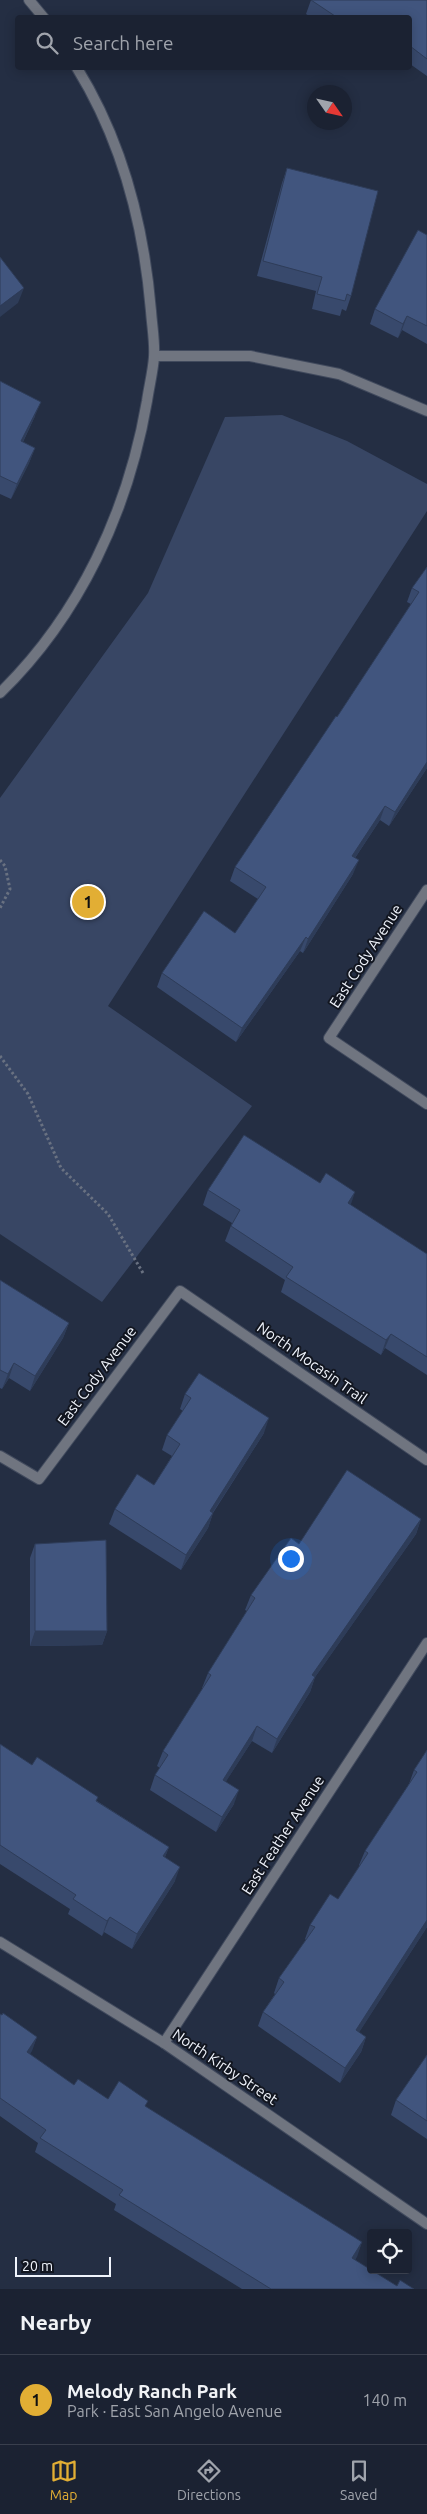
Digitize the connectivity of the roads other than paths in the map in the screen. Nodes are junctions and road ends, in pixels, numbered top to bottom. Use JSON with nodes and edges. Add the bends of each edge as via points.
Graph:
{"nodes":[{"id":1,"x":29,"y":0,"type":"edge"},
{"id":2,"x":42,"y":15,"type":"edge"},
{"id":3,"x":78,"y":70,"type":"edge"},
{"id":4,"x":154,"y":356,"type":"junction"},
{"id":5,"x":427,"y":411,"type":"edge"},
{"id":6,"x":0,"y":693,"type":"edge"},
{"id":7,"x":427,"y":890,"type":"edge"},
{"id":8,"x":427,"y":1104,"type":"edge"},
{"id":9,"x":180,"y":1290,"type":"joint"},
{"id":10,"x":0,"y":1456,"type":"edge"},
{"id":11,"x":427,"y":1460,"type":"edge"},
{"id":12,"x":427,"y":1643,"type":"edge"},
{"id":13,"x":0,"y":1942,"type":"edge"},
{"id":14,"x":164,"y":2043,"type":"junction"},
{"id":15,"x":427,"y":2224,"type":"edge"}],
"edges":[{"from":1,"to":2,"type":"street"},
{"from":3,"to":4,"type":"street","via":[[109,130],[130,193],[143,249]]},
{"from":4,"to":5,"type":"street","via":[[250,356],[339,374]]},
{"from":4,"to":6,"type":"street","via":[[141,435],[129,480],[103,545],[83,587],[55,630]]},
{"from":7,"to":8,"type":"street","name":"East Cody Avenue","via":[[329,1038]]},
{"from":9,"to":10,"type":"street","name":"East Cody Avenue","via":[[39,1479]]},
{"from":9,"to":11,"type":"street","name":"North Mocasin Trail"},
{"from":12,"to":14,"type":"street","name":"East Feather Avenue"},
{"from":13,"to":14,"type":"street","name":"North Kirby Street"},
{"from":14,"to":15,"type":"street","name":"North Kirby Street"}]}
